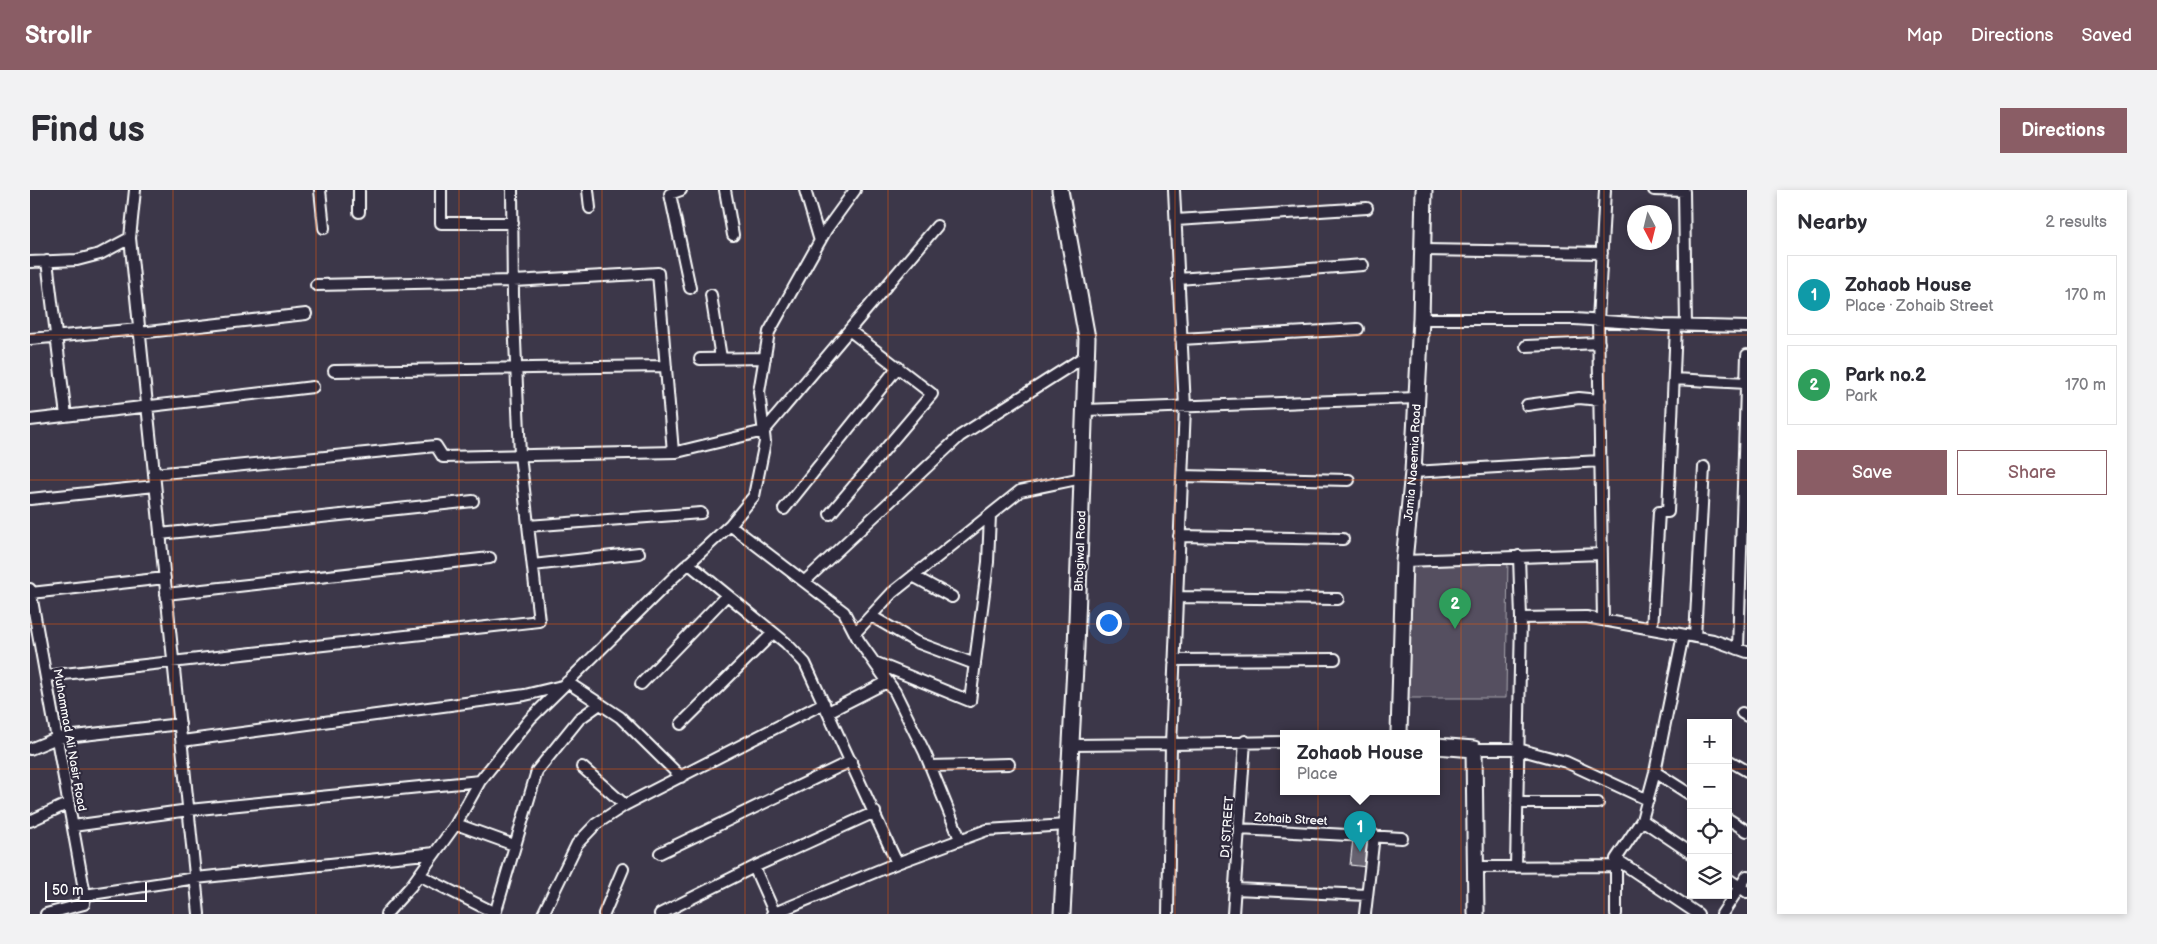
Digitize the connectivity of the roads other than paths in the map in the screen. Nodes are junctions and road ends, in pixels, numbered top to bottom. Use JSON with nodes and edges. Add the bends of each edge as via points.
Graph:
{"nodes":[{"id":1,"x":135,"y":190,"type":"edge"},
{"id":2,"x":320,"y":190,"type":"edge"},
{"id":3,"x":359,"y":190,"type":"edge"},
{"id":4,"x":441,"y":190,"type":"edge"},
{"id":5,"x":512,"y":190,"type":"edge"},
{"id":6,"x":588,"y":190,"type":"edge"},
{"id":7,"x":681,"y":190,"type":"edge"},
{"id":8,"x":725,"y":190,"type":"edge"},
{"id":9,"x":804,"y":190,"type":"edge"},
{"id":10,"x":855,"y":190,"type":"edge"},
{"id":11,"x":1060,"y":190,"type":"edge"},
{"id":12,"x":1174,"y":190,"type":"edge"},
{"id":13,"x":1424,"y":190,"type":"edge"},
{"id":14,"x":1605,"y":190,"type":"edge"},
{"id":15,"x":1654,"y":190,"type":"edge"},
{"id":16,"x":590,"y":208,"type":"dead end"},
{"id":17,"x":1367,"y":208,"type":"dead end"},
{"id":18,"x":360,"y":212,"type":"dead end"},
{"id":19,"x":1176,"y":220,"type":"junction"},
{"id":20,"x":513,"y":223,"type":"junction"},
{"id":21,"x":938,"y":226,"type":"dead end"},
{"id":22,"x":324,"y":228,"type":"dead end"},
{"id":23,"x":733,"y":235,"type":"dead end"},
{"id":24,"x":130,"y":238,"type":"junction"},
{"id":25,"x":820,"y":240,"type":"junction"},
{"id":26,"x":1423,"y":250,"type":"junction"},
{"id":27,"x":1602,"y":253,"type":"junction"},
{"id":28,"x":47,"y":261,"type":"junction"},
{"id":29,"x":30,"y":262,"type":"edge"},
{"id":30,"x":1363,"y":265,"type":"dead end"},
{"id":31,"x":1178,"y":279,"type":"junction"},
{"id":32,"x":513,"y":281,"type":"junction"},
{"id":33,"x":316,"y":285,"type":"dead end"},
{"id":34,"x":690,"y":288,"type":"dead end"},
{"id":35,"x":711,"y":295,"type":"dead end"},
{"id":36,"x":306,"y":314,"type":"dead end"},
{"id":37,"x":1422,"y":319,"type":"junction"},
{"id":38,"x":1598,"y":321,"type":"junction"},
{"id":39,"x":1681,"y":326,"type":"junction"},
{"id":40,"x":1747,"y":327,"type":"edge"},
{"id":41,"x":1358,"y":329,"type":"dead end"},
{"id":42,"x":850,"y":330,"type":"junction"},
{"id":43,"x":139,"y":331,"type":"junction"},
{"id":44,"x":56,"y":337,"type":"junction"},
{"id":45,"x":30,"y":339,"type":"edge"},
{"id":46,"x":1182,"y":339,"type":"junction"},
{"id":47,"x":1599,"y":343,"type":"junction"},
{"id":48,"x":1526,"y":346,"type":"dead end"},
{"id":49,"x":1087,"y":355,"type":"junction"},
{"id":50,"x":1747,"y":355,"type":"edge"},
{"id":51,"x":721,"y":358,"type":"junction"},
{"id":52,"x":764,"y":358,"type":"junction"},
{"id":53,"x":700,"y":359,"type":"dead end"},
{"id":54,"x":666,"y":366,"type":"junction"},
{"id":55,"x":898,"y":367,"type":"junction"},
{"id":56,"x":516,"y":369,"type":"junction"},
{"id":57,"x":334,"y":371,"type":"dead end"},
{"id":58,"x":1674,"y":379,"type":"junction"},
{"id":59,"x":1746,"y":383,"type":"edge"},
{"id":60,"x":312,"y":387,"type":"dead end"},
{"id":61,"x":1417,"y":398,"type":"junction"},
{"id":62,"x":1600,"y":400,"type":"junction"},
{"id":63,"x":1527,"y":405,"type":"dead end"},
{"id":64,"x":147,"y":406,"type":"junction"},
{"id":65,"x":1185,"y":407,"type":"junction"},
{"id":66,"x":1085,"y":410,"type":"junction"},
{"id":67,"x":66,"y":416,"type":"junction"},
{"id":68,"x":30,"y":420,"type":"edge"},
{"id":69,"x":764,"y":430,"type":"junction"},
{"id":70,"x":673,"y":452,"type":"junction"},
{"id":71,"x":520,"y":455,"type":"junction"},
{"id":72,"x":1600,"y":461,"type":"junction"},
{"id":73,"x":1704,"y":467,"type":"dead end"},
{"id":74,"x":1413,"y":472,"type":"junction"},
{"id":75,"x":154,"y":474,"type":"junction"},
{"id":76,"x":1182,"y":476,"type":"junction"},
{"id":77,"x":1082,"y":478,"type":"junction"},
{"id":78,"x":1349,"y":480,"type":"dead end"},
{"id":79,"x":155,"y":486,"type":"junction"},
{"id":80,"x":30,"y":500,"type":"edge"},
{"id":81,"x":473,"y":501,"type":"dead end"},
{"id":82,"x":784,"y":509,"type":"dead end"},
{"id":83,"x":701,"y":513,"type":"dead end"},
{"id":84,"x":830,"y":514,"type":"dead end"},
{"id":85,"x":990,"y":515,"type":"junction"},
{"id":86,"x":730,"y":525,"type":"junction"},
{"id":87,"x":528,"y":526,"type":"junction"},
{"id":88,"x":160,"y":534,"type":"junction"},
{"id":89,"x":1179,"y":536,"type":"junction"},
{"id":90,"x":1343,"y":539,"type":"dead end"},
{"id":91,"x":639,"y":553,"type":"dead end"},
{"id":92,"x":1602,"y":554,"type":"junction"},
{"id":93,"x":1519,"y":556,"type":"junction"},
{"id":94,"x":490,"y":558,"type":"dead end"},
{"id":95,"x":1404,"y":560,"type":"junction"},
{"id":96,"x":688,"y":563,"type":"junction"},
{"id":97,"x":532,"y":565,"type":"junction"},
{"id":98,"x":913,"y":576,"type":"junction"},
{"id":99,"x":165,"y":578,"type":"junction"},
{"id":100,"x":805,"y":581,"type":"junction"},
{"id":101,"x":30,"y":591,"type":"edge"},
{"id":102,"x":166,"y":594,"type":"junction"},
{"id":103,"x":727,"y":595,"type":"junction"},
{"id":104,"x":952,"y":597,"type":"dead end"},
{"id":105,"x":1177,"y":597,"type":"junction"},
{"id":106,"x":1338,"y":598,"type":"dead end"},
{"id":107,"x":871,"y":616,"type":"junction"},
{"id":108,"x":1521,"y":618,"type":"junction"},
{"id":109,"x":1603,"y":620,"type":"junction"},
{"id":110,"x":1652,"y":629,"type":"junction"},
{"id":111,"x":773,"y":632,"type":"junction"},
{"id":112,"x":855,"y":634,"type":"junction"},
{"id":113,"x":1683,"y":635,"type":"junction"},
{"id":114,"x":1695,"y":637,"type":"junction"},
{"id":115,"x":1743,"y":650,"type":"edge"},
{"id":116,"x":1335,"y":659,"type":"dead end"},
{"id":117,"x":1174,"y":660,"type":"junction"},
{"id":118,"x":873,"y":662,"type":"junction"},
{"id":119,"x":174,"y":663,"type":"junction"},
{"id":120,"x":975,"y":664,"type":"junction"},
{"id":121,"x":46,"y":676,"type":"junction"},
{"id":122,"x":888,"y":682,"type":"junction"},
{"id":123,"x":565,"y":684,"type":"junction"},
{"id":124,"x":641,"y":684,"type":"dead end"},
{"id":125,"x":600,"y":704,"type":"junction"},
{"id":126,"x":826,"y":708,"type":"junction"},
{"id":127,"x":180,"y":724,"type":"junction"},
{"id":128,"x":681,"y":724,"type":"dead end"},
{"id":129,"x":1399,"y":730,"type":"edge"},
{"id":130,"x":58,"y":738,"type":"junction"},
{"id":131,"x":182,"y":741,"type":"junction"},
{"id":132,"x":1245,"y":741,"type":"junction"},
{"id":133,"x":1280,"y":742,"type":"edge"},
{"id":134,"x":1171,"y":744,"type":"junction"},
{"id":135,"x":1071,"y":745,"type":"junction"},
{"id":136,"x":1440,"y":746,"type":"edge"},
{"id":137,"x":1518,"y":748,"type":"junction"},
{"id":138,"x":30,"y":749,"type":"edge"},
{"id":139,"x":1474,"y":749,"type":"junction"},
{"id":140,"x":851,"y":761,"type":"junction"},
{"id":141,"x":1732,"y":762,"type":"edge"},
{"id":142,"x":1009,"y":764,"type":"dead end"},
{"id":143,"x":930,"y":766,"type":"junction"},
{"id":144,"x":582,"y":767,"type":"dead end"},
{"id":145,"x":1747,"y":771,"type":"edge"},
{"id":146,"x":1655,"y":772,"type":"junction"},
{"id":147,"x":681,"y":777,"type":"junction"},
{"id":148,"x":480,"y":781,"type":"junction"},
{"id":149,"x":1687,"y":792,"type":"edge"},
{"id":150,"x":1648,"y":800,"type":"junction"},
{"id":151,"x":69,"y":803,"type":"junction"},
{"id":152,"x":1517,"y":803,"type":"junction"},
{"id":153,"x":1598,"y":803,"type":"dead end"},
{"id":154,"x":625,"y":805,"type":"junction"},
{"id":155,"x":189,"y":810,"type":"junction"},
{"id":156,"x":875,"y":812,"type":"junction"},
{"id":157,"x":1642,"y":820,"type":"junction"},
{"id":158,"x":30,"y":821,"type":"edge"},
{"id":159,"x":1732,"y":822,"type":"edge"},
{"id":160,"x":456,"y":824,"type":"junction"},
{"id":161,"x":1067,"y":825,"type":"junction"},
{"id":162,"x":73,"y":826,"type":"junction"},
{"id":163,"x":1239,"y":829,"type":"junction"},
{"id":164,"x":1747,"y":831,"type":"edge"},
{"id":165,"x":1374,"y":835,"type":"junction"},
{"id":166,"x":1402,"y":838,"type":"dead end"},
{"id":167,"x":960,"y":839,"type":"junction"},
{"id":168,"x":514,"y":845,"type":"junction"},
{"id":169,"x":1687,"y":850,"type":"edge"},
{"id":170,"x":435,"y":853,"type":"junction"},
{"id":171,"x":660,"y":853,"type":"dead end"},
{"id":172,"x":1616,"y":862,"type":"junction"},
{"id":173,"x":897,"y":863,"type":"junction"},
{"id":174,"x":754,"y":867,"type":"junction"},
{"id":175,"x":1475,"y":867,"type":"junction"},
{"id":176,"x":1516,"y":867,"type":"junction"},
{"id":177,"x":624,"y":869,"type":"dead end"},
{"id":178,"x":419,"y":875,"type":"junction"},
{"id":179,"x":1747,"y":876,"type":"edge"},
{"id":180,"x":196,"y":878,"type":"junction"},
{"id":181,"x":1732,"y":882,"type":"edge"},
{"id":182,"x":1235,"y":889,"type":"junction"},
{"id":183,"x":1743,"y":889,"type":"edge"},
{"id":184,"x":85,"y":895,"type":"junction"},
{"id":185,"x":1367,"y":895,"type":"junction"},
{"id":186,"x":495,"y":913,"type":"edge"},
{"id":187,"x":46,"y":914,"type":"edge"},
{"id":188,"x":199,"y":914,"type":"edge"},
{"id":189,"x":386,"y":914,"type":"edge"},
{"id":190,"x":543,"y":914,"type":"edge"},
{"id":191,"x":604,"y":914,"type":"edge"},
{"id":192,"x":660,"y":914,"type":"edge"},
{"id":193,"x":774,"y":914,"type":"edge"},
{"id":194,"x":1062,"y":914,"type":"edge"},
{"id":195,"x":1168,"y":914,"type":"edge"},
{"id":196,"x":1233,"y":914,"type":"edge"},
{"id":197,"x":1365,"y":914,"type":"edge"},
{"id":198,"x":1476,"y":914,"type":"edge"},
{"id":199,"x":1616,"y":914,"type":"edge"},
{"id":200,"x":1698,"y":914,"type":"edge"},
{"id":201,"x":1722,"y":914,"type":"edge"}],
"edges":[{"from":1,"to":24,"type":"street"},
{"from":2,"to":22,"type":"street"},
{"from":3,"to":18,"type":"street"},
{"from":4,"to":20,"type":"street","via":[[441,223]]},
{"from":5,"to":20,"type":"street"},
{"from":6,"to":16,"type":"street"},
{"from":7,"to":34,"type":"street","via":[[670,194]]},
{"from":8,"to":23,"type":"street"},
{"from":9,"to":25,"type":"street"},
{"from":10,"to":25,"type":"street"},
{"from":11,"to":49,"type":"street","name":"Bhogiwal Road","via":[[1087,338]]},
{"from":12,"to":19,"type":"street"},
{"from":13,"to":26,"type":"street","name":"Jamia Naeemia Road"},
{"from":14,"to":27,"type":"street"},
{"from":15,"to":39,"type":"street","via":[[1684,191]]},
{"from":17,"to":19,"type":"street"},
{"from":19,"to":31,"type":"street"},
{"from":20,"to":32,"type":"street"},
{"from":21,"to":42,"type":"street"},
{"from":24,"to":28,"type":"street","via":[[100,254],[77,260]]},
{"from":24,"to":43,"type":"street"},
{"from":25,"to":52,"type":"street","via":[[768,332]]},
{"from":26,"to":27,"type":"street"},
{"from":26,"to":37,"type":"street","name":"Jamia Naeemia Road"},
{"from":27,"to":38,"type":"street"},
{"from":28,"to":29,"type":"street"},
{"from":28,"to":44,"type":"street"},
{"from":30,"to":31,"type":"street"},
{"from":31,"to":46,"type":"street"},
{"from":32,"to":33,"type":"street"},
{"from":32,"to":54,"type":"street","via":[[658,274]]},
{"from":32,"to":56,"type":"street"},
{"from":35,"to":51,"type":"street"},
{"from":36,"to":43,"type":"street"},
{"from":37,"to":38,"type":"street"},
{"from":37,"to":61,"type":"street","name":"Jamia Naeemia Road"},
{"from":38,"to":39,"type":"street"},
{"from":38,"to":47,"type":"street"},
{"from":39,"to":40,"type":"street"},
{"from":39,"to":58,"type":"street"},
{"from":41,"to":46,"type":"street"},
{"from":42,"to":55,"type":"street"},
{"from":42,"to":69,"type":"street"},
{"from":43,"to":44,"type":"street"},
{"from":43,"to":64,"type":"street"},
{"from":44,"to":45,"type":"street"},
{"from":44,"to":67,"type":"street"},
{"from":46,"to":65,"type":"street"},
{"from":47,"to":48,"type":"street"},
{"from":47,"to":62,"type":"street"},
{"from":49,"to":66,"type":"street","name":"Bhogiwal Road"},
{"from":49,"to":100,"type":"street","via":[[960,436]]},
{"from":50,"to":59,"type":"street"},
{"from":51,"to":52,"type":"street"},
{"from":51,"to":53,"type":"street"},
{"from":52,"to":69,"type":"street","via":[[759,392]]},
{"from":54,"to":56,"type":"street"},
{"from":54,"to":70,"type":"street"},
{"from":55,"to":82,"type":"street"},
{"from":55,"to":84,"type":"street","via":[[932,394]]},
{"from":56,"to":57,"type":"street"},
{"from":56,"to":71,"type":"street"},
{"from":58,"to":59,"type":"street"},
{"from":58,"to":110,"type":"street","via":[[1668,512],[1659,512]]},
{"from":59,"to":115,"type":"street"},
{"from":60,"to":64,"type":"street"},
{"from":61,"to":65,"type":"street"},
{"from":61,"to":74,"type":"street","name":"Jamia Naeemia Road"},
{"from":62,"to":63,"type":"street","via":[[1579,398]]},
{"from":62,"to":72,"type":"street"},
{"from":64,"to":67,"type":"street"},
{"from":64,"to":75,"type":"street"},
{"from":65,"to":66,"type":"street"},
{"from":65,"to":76,"type":"street"},
{"from":66,"to":77,"type":"street","name":"Bhogiwal Road"},
{"from":67,"to":68,"type":"street"},
{"from":69,"to":70,"type":"street"},
{"from":69,"to":86,"type":"street","via":[[765,442],[754,496]]},
{"from":70,"to":71,"type":"street"},
{"from":71,"to":75,"type":"street","via":[[443,457],[436,446]]},
{"from":71,"to":87,"type":"street"},
{"from":72,"to":74,"type":"street"},
{"from":72,"to":92,"type":"street"},
{"from":73,"to":114,"type":"street"},
{"from":74,"to":95,"type":"street","name":"Jamia Naeemia Road"},
{"from":75,"to":79,"type":"street"},
{"from":76,"to":78,"type":"street"},
{"from":76,"to":89,"type":"street"},
{"from":77,"to":85,"type":"street","via":[[1020,491]]},
{"from":77,"to":135,"type":"street","name":"Bhogiwal Road"},
{"from":79,"to":80,"type":"street"},
{"from":79,"to":88,"type":"street"},
{"from":81,"to":88,"type":"street"},
{"from":83,"to":87,"type":"street"},
{"from":85,"to":98,"type":"street"},
{"from":85,"to":120,"type":"street","via":[[988,562]]},
{"from":86,"to":96,"type":"street"},
{"from":86,"to":100,"type":"street"},
{"from":87,"to":97,"type":"street"},
{"from":88,"to":99,"type":"street"},
{"from":89,"to":90,"type":"street"},
{"from":89,"to":105,"type":"street"},
{"from":91,"to":97,"type":"street"},
{"from":92,"to":93,"type":"street"},
{"from":92,"to":109,"type":"street"},
{"from":93,"to":95,"type":"street"},
{"from":93,"to":108,"type":"street"},
{"from":94,"to":102,"type":"street"},
{"from":95,"to":129,"type":"street","name":"Jamia Naeemia Road"},
{"from":96,"to":103,"type":"street"},
{"from":96,"to":123,"type":"street"},
{"from":97,"to":119,"type":"street","via":[[539,620],[535,623]]},
{"from":98,"to":104,"type":"street"},
{"from":98,"to":107,"type":"street"},
{"from":99,"to":101,"type":"street"},
{"from":99,"to":102,"type":"street"},
{"from":100,"to":112,"type":"street","via":[[844,612]]},
{"from":101,"to":121,"type":"street","name":"Muhammad Ali Nasir Road"},
{"from":102,"to":119,"type":"street"},
{"from":103,"to":111,"type":"street"},
{"from":103,"to":124,"type":"street"},
{"from":105,"to":106,"type":"street"},
{"from":105,"to":117,"type":"street"},
{"from":107,"to":112,"type":"street"},
{"from":107,"to":120,"type":"street","via":[[916,642]]},
{"from":108,"to":109,"type":"street","via":[[1586,617]]},
{"from":108,"to":137,"type":"street"},
{"from":109,"to":110,"type":"street"},
{"from":110,"to":113,"type":"street"},
{"from":111,"to":126,"type":"street","via":[[805,663]]},
{"from":111,"to":128,"type":"street"},
{"from":112,"to":118,"type":"street"},
{"from":113,"to":114,"type":"street"},
{"from":113,"to":146,"type":"street"},
{"from":114,"to":115,"type":"street"},
{"from":116,"to":117,"type":"street"},
{"from":117,"to":134,"type":"street"},
{"from":118,"to":120,"type":"street","via":[[970,701]]},
{"from":118,"to":122,"type":"street"},
{"from":119,"to":121,"type":"street"},
{"from":119,"to":127,"type":"street"},
{"from":121,"to":130,"type":"street","name":"Muhammad Ali Nasir Road"},
{"from":122,"to":126,"type":"street"},
{"from":122,"to":143,"type":"street"},
{"from":123,"to":125,"type":"street"},
{"from":123,"to":131,"type":"street","via":[[525,695]]},
{"from":123,"to":148,"type":"street","via":[[530,719]]},
{"from":125,"to":147,"type":"street","via":[[620,717]]},
{"from":125,"to":168,"type":"street","via":[[579,719],[537,771]]},
{"from":126,"to":140,"type":"street"},
{"from":126,"to":147,"type":"street"},
{"from":127,"to":130,"type":"street"},
{"from":127,"to":131,"type":"street"},
{"from":130,"to":138,"type":"street"},
{"from":130,"to":151,"type":"street","name":"Muhammad Ali Nasir Road"},
{"from":131,"to":155,"type":"street"},
{"from":132,"to":133,"type":"street"},
{"from":132,"to":134,"type":"street"},
{"from":132,"to":163,"type":"street","name":"D1 STREET"},
{"from":134,"to":135,"type":"street"},
{"from":134,"to":195,"type":"street"},
{"from":135,"to":161,"type":"street","name":"Bhogiwal Road"},
{"from":136,"to":139,"type":"street"},
{"from":137,"to":139,"type":"street"},
{"from":137,"to":150,"type":"street","via":[[1566,762]]},
{"from":137,"to":152,"type":"street"},
{"from":139,"to":175,"type":"street"},
{"from":140,"to":156,"type":"street"},
{"from":140,"to":171,"type":"street"},
{"from":141,"to":145,"type":"street"},
{"from":142,"to":143,"type":"street"},
{"from":143,"to":167,"type":"street"},
{"from":144,"to":154,"type":"street"},
{"from":146,"to":149,"type":"street"},
{"from":146,"to":150,"type":"street"},
{"from":147,"to":154,"type":"street"},
{"from":148,"to":155,"type":"street"},
{"from":148,"to":160,"type":"street"},
{"from":150,"to":157,"type":"street"},
{"from":151,"to":158,"type":"street"},
{"from":151,"to":162,"type":"street","name":"Muhammad Ali Nasir Road"},
{"from":152,"to":153,"type":"street"},
{"from":152,"to":176,"type":"street"},
{"from":154,"to":190,"type":"street","via":[[596,824],[577,844]]},
{"from":155,"to":162,"type":"street"},
{"from":155,"to":180,"type":"street"},
{"from":156,"to":173,"type":"street"},
{"from":156,"to":174,"type":"street"},
{"from":157,"to":169,"type":"street"},
{"from":157,"to":172,"type":"street"},
{"from":159,"to":164,"type":"street"},
{"from":160,"to":168,"type":"street"},
{"from":160,"to":170,"type":"street"},
{"from":161,"to":167,"type":"street","via":[[987,830]]},
{"from":161,"to":194,"type":"street","name":"Bhogiwal Road"},
{"from":162,"to":184,"type":"street","name":"Muhammad Ali Nasir Road"},
{"from":163,"to":165,"type":"street","name":"Zohaib Street"},
{"from":163,"to":182,"type":"street","name":"D1 STREET"},
{"from":165,"to":166,"type":"street","name":"Zohaib Street"},
{"from":165,"to":185,"type":"street"},
{"from":167,"to":173,"type":"street"},
{"from":168,"to":186,"type":"street"},
{"from":170,"to":178,"type":"street"},
{"from":170,"to":180,"type":"street"},
{"from":172,"to":176,"type":"street"},
{"from":172,"to":199,"type":"street"},
{"from":172,"to":200,"type":"street"},
{"from":173,"to":193,"type":"street"},
{"from":174,"to":192,"type":"street"},
{"from":174,"to":193,"type":"street"},
{"from":175,"to":176,"type":"street"},
{"from":175,"to":198,"type":"street"},
{"from":177,"to":191,"type":"street"},
{"from":178,"to":186,"type":"street"},
{"from":178,"to":189,"type":"street"},
{"from":179,"to":183,"type":"street"},
{"from":180,"to":184,"type":"street"},
{"from":180,"to":188,"type":"street"},
{"from":181,"to":183,"type":"street"},
{"from":182,"to":185,"type":"street"},
{"from":182,"to":196,"type":"street","name":"D1 STREET"},
{"from":183,"to":201,"type":"street"},
{"from":184,"to":187,"type":"street","via":[[84,904]]},
{"from":185,"to":197,"type":"street"}]}
